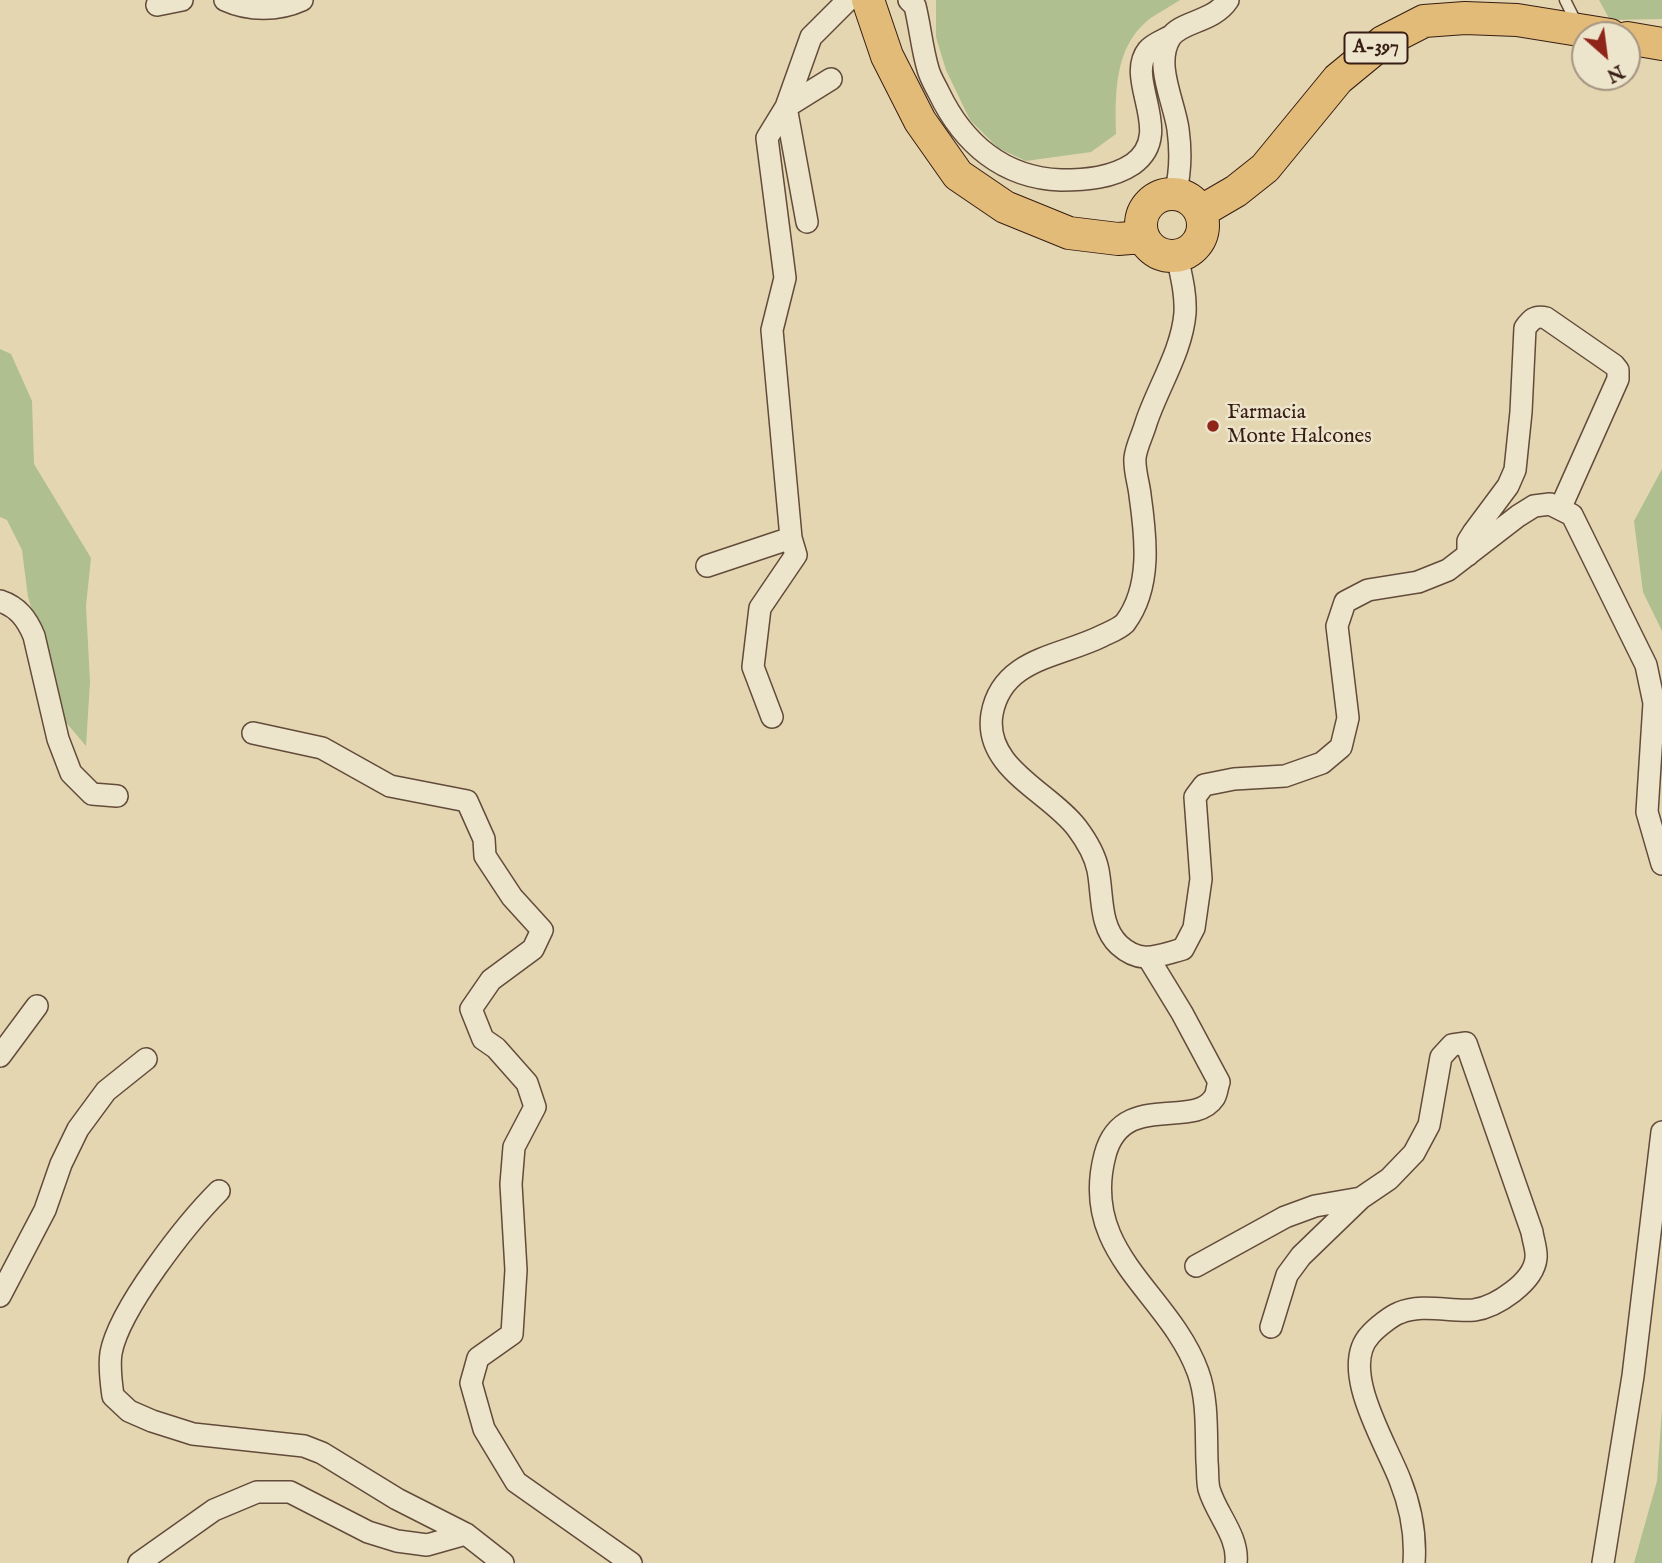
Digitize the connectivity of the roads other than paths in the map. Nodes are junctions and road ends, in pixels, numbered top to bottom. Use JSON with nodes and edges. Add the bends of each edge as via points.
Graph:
{"nodes":[{"id":1,"x":182,"y":0,"type":"edge"},
{"id":2,"x":225,"y":0,"type":"edge"},
{"id":3,"x":302,"y":0,"type":"edge"},
{"id":4,"x":848,"y":0,"type":"edge"},
{"id":5,"x":868,"y":0,"type":"edge"},
{"id":6,"x":909,"y":0,"type":"edge"},
{"id":7,"x":1228,"y":0,"type":"edge"},
{"id":8,"x":1565,"y":0,"type":"edge"},
{"id":9,"x":157,"y":5,"type":"dead end"},
{"id":10,"x":1584,"y":21,"type":"edge"},
{"id":11,"x":1571,"y":29,"type":"edge"},
{"id":12,"x":1171,"y":36,"type":"junction"},
{"id":13,"x":1641,"y":40,"type":"edge"},
{"id":14,"x":1662,"y":44,"type":"edge"},
{"id":15,"x":831,"y":79,"type":"dead end"},
{"id":16,"x":786,"y":107,"type":"junction"},
{"id":17,"x":1175,"y":194,"type":"junction"},
{"id":18,"x":1200,"y":212,"type":"junction"},
{"id":19,"x":807,"y":222,"type":"dead end"},
{"id":20,"x":1143,"y":237,"type":"junction"},
{"id":21,"x":1177,"y":256,"type":"junction"},
{"id":22,"x":1560,"y":509,"type":"junction"},
{"id":23,"x":791,"y":538,"type":"junction"},
{"id":24,"x":1468,"y":555,"type":"junction"},
{"id":25,"x":707,"y":566,"type":"dead end"},
{"id":26,"x":0,"y":601,"type":"edge"},
{"id":27,"x":772,"y":717,"type":"dead end"},
{"id":28,"x":253,"y":733,"type":"dead end"},
{"id":29,"x":117,"y":796,"type":"dead end"},
{"id":30,"x":1662,"y":864,"type":"edge"},
{"id":31,"x":1149,"y":959,"type":"junction"},
{"id":32,"x":37,"y":1006,"type":"dead end"},
{"id":33,"x":0,"y":1056,"type":"edge"},
{"id":34,"x":146,"y":1059,"type":"dead end"},
{"id":35,"x":1662,"y":1132,"type":"edge"},
{"id":36,"x":219,"y":1191,"type":"dead end"},
{"id":37,"x":1361,"y":1198,"type":"junction"},
{"id":38,"x":1196,"y":1266,"type":"dead end"},
{"id":39,"x":0,"y":1296,"type":"edge"},
{"id":40,"x":1271,"y":1327,"type":"dead end"},
{"id":41,"x":466,"y":1534,"type":"junction"},
{"id":42,"x":139,"y":1563,"type":"edge"},
{"id":43,"x":503,"y":1563,"type":"edge"},
{"id":44,"x":631,"y":1563,"type":"edge"},
{"id":45,"x":1236,"y":1563,"type":"edge"},
{"id":46,"x":1414,"y":1563,"type":"edge"},
{"id":47,"x":1603,"y":1563,"type":"edge"}],
"edges":[{"from":1,"to":9,"type":"street"},
{"from":2,"to":3,"type":"street","via":[[243,8],[288,6]]},
{"from":4,"to":16,"type":"street","via":[[811,37]]},
{"from":5,"to":20,"type":"main road","via":[[887,56],[920,121],[958,175],[1005,207],[1069,233],[1118,240]]},
{"from":6,"to":12,"type":"street","via":[[915,6],[928,69],[947,110],[970,141],[1012,171],[1046,179],[1108,176],[1133,164],[1146,150],[1151,134],[1141,66],[1149,49]]},
{"from":7,"to":12,"type":"street","via":[[1206,20]]},
{"from":8,"to":10,"type":"lane"},
{"from":11,"to":18,"type":"main road","number":"A-397","via":[[1442,15],[1383,42],[1338,79],[1265,168]]},
{"from":12,"to":17,"type":"street","via":[[1164,64],[1180,155]]},
{"from":13,"to":14,"type":"main road"},
{"from":15,"to":16,"type":"street"},
{"from":16,"to":19,"type":"street"},
{"from":16,"to":23,"type":"street","via":[[767,138],[785,278],[772,330]]},
{"from":17,"to":18,"type":"main road","via":[[1186,197]]},
{"from":17,"to":20,"type":"main road","via":[[1146,206]]},
{"from":18,"to":21,"type":"main road","via":[[1203,230],[1199,239]]},
{"from":20,"to":21,"type":"main road","via":[[1158,253]]},
{"from":21,"to":31,"type":"street","via":[[1185,288],[1185,315],[1135,458],[1144,578],[1137,606],[1122,626],[1017,670],[1003,686],[992,715],[994,745],[1006,762],[1072,821],[1086,840],[1098,868],[1104,920],[1117,943],[1133,956]]},
{"from":22,"to":24,"type":"street","via":[[1550,504],[1534,506]]},
{"from":22,"to":24,"type":"street","via":[[1618,370],[1539,316],[1525,328],[1515,470],[1468,541]]},
{"from":22,"to":30,"type":"street","via":[[1572,515],[1587,541],[1646,665],[1654,703],[1647,812]]},
{"from":23,"to":25,"type":"street"},
{"from":23,"to":27,"type":"street","via":[[796,555],[760,608],[753,667]]},
{"from":24,"to":31,"type":"street","via":[[1448,570],[1418,582],[1368,590],[1345,602],[1337,626],[1348,718],[1341,747],[1322,763],[1285,776],[1204,785],[1195,797],[1201,879],[1194,928],[1183,949]]},
{"from":26,"to":29,"type":"street","via":[[17,610],[34,636],[58,739],[71,773],[92,794]]},
{"from":28,"to":44,"type":"street","via":[[322,748],[390,786],[467,801],[484,839],[485,856],[512,897],[542,930],[533,949],[491,980],[471,1009],[482,1038],[527,1083],[535,1107],[514,1147],[512,1334],[478,1358],[471,1383],[484,1430],[516,1482]]},
{"from":31,"to":45,"type":"street","via":[[1219,1082],[1205,1106],[1144,1114],[1118,1129],[1105,1153],[1100,1196],[1118,1255],[1177,1333],[1198,1372],[1209,1488],[1232,1535]]},
{"from":32,"to":33,"type":"street"},
{"from":34,"to":39,"type":"street","via":[[106,1091],[78,1129],[45,1210]]},
{"from":35,"to":47,"type":"street","via":[[1633,1376]]},
{"from":36,"to":41,"type":"street","via":[[200,1210],[123,1321],[111,1353],[113,1396],[130,1411],[193,1434],[304,1446],[322,1453]]},
{"from":37,"to":38,"type":"street","via":[[1285,1217]]},
{"from":37,"to":40,"type":"street","via":[[1287,1275]]},
{"from":37,"to":46,"type":"street","via":[[1389,1179],[1413,1153],[1429,1125],[1441,1057],[1452,1045],[1466,1043],[1532,1232],[1536,1260],[1522,1284],[1499,1302],[1475,1310],[1399,1312],[1368,1336],[1360,1356],[1360,1378],[1368,1409],[1401,1481],[1412,1523]]},
{"from":41,"to":42,"type":"street","via":[[428,1545],[397,1541],[368,1532],[290,1493],[257,1492],[214,1510]]},
{"from":41,"to":43,"type":"street"}]}
